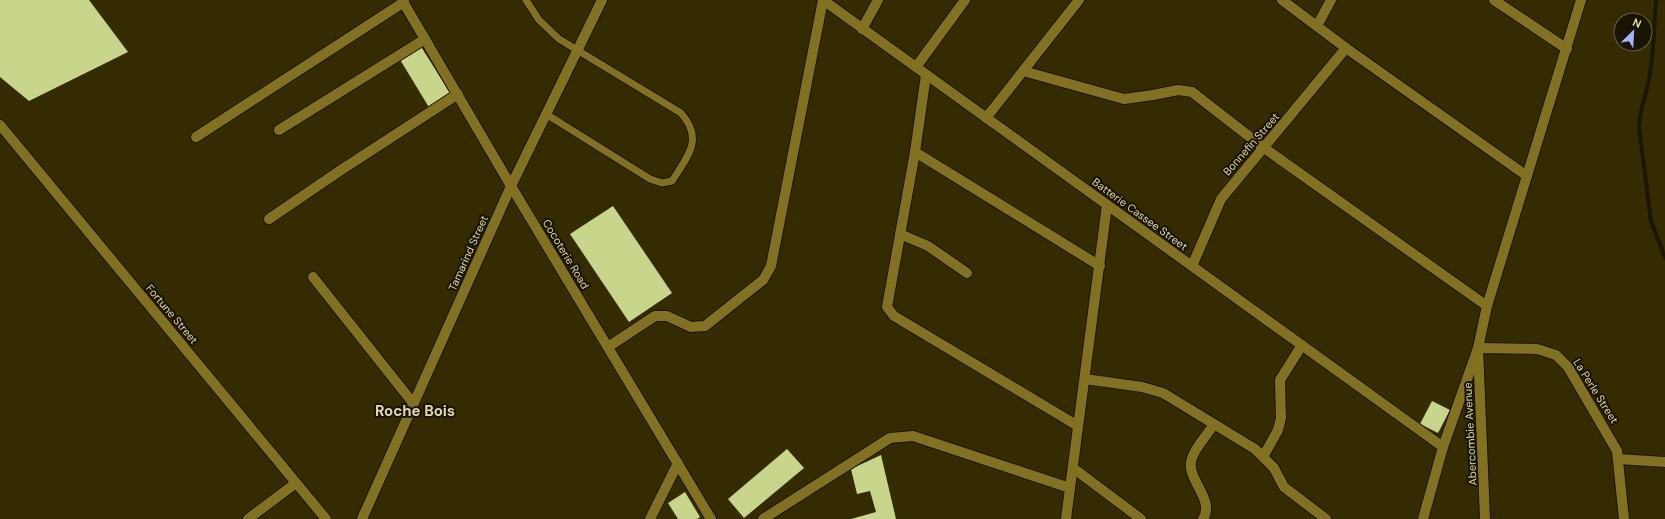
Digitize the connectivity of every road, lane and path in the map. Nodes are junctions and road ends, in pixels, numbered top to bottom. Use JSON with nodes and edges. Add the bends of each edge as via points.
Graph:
{"nodes":[{"id":1,"x":526,"y":0,"type":"edge"},
{"id":2,"x":602,"y":0,"type":"edge"},
{"id":3,"x":823,"y":0,"type":"edge"},
{"id":4,"x":878,"y":0,"type":"edge"},
{"id":5,"x":966,"y":0,"type":"edge"},
{"id":6,"x":1079,"y":0,"type":"edge"},
{"id":7,"x":1282,"y":0,"type":"edge"},
{"id":8,"x":1331,"y":0,"type":"edge"},
{"id":9,"x":1494,"y":0,"type":"edge"},
{"id":10,"x":1581,"y":0,"type":"edge"},
{"id":11,"x":403,"y":1,"type":"edge"},
{"id":12,"x":1317,"y":26,"type":"junction"},
{"id":13,"x":862,"y":29,"type":"junction"},
{"id":14,"x":425,"y":39,"type":"junction"},
{"id":15,"x":1346,"y":48,"type":"junction"},
{"id":16,"x":1567,"y":49,"type":"junction"},
{"id":17,"x":578,"y":50,"type":"junction"},
{"id":18,"x":916,"y":67,"type":"junction"},
{"id":19,"x":1023,"y":71,"type":"junction"},
{"id":20,"x":926,"y":75,"type":"junction"},
{"id":21,"x":458,"y":94,"type":"junction"},
{"id":22,"x":546,"y":114,"type":"junction"},
{"id":23,"x":986,"y":118,"type":"junction"},
{"id":24,"x":0,"y":125,"type":"edge"},
{"id":25,"x":279,"y":130,"type":"dead end"},
{"id":26,"x":196,"y":137,"type":"dead end"},
{"id":27,"x":1264,"y":148,"type":"junction"},
{"id":28,"x":915,"y":152,"type":"junction"},
{"id":29,"x":1527,"y":176,"type":"junction"},
{"id":30,"x":511,"y":186,"type":"junction"},
{"id":31,"x":1107,"y":205,"type":"junction"},
{"id":32,"x":270,"y":219,"type":"dead end"},
{"id":33,"x":900,"y":234,"type":"junction"},
{"id":34,"x":1100,"y":266,"type":"junction"},
{"id":35,"x":1192,"y":266,"type":"junction"},
{"id":36,"x":968,"y":273,"type":"dead end"},
{"id":37,"x":313,"y":277,"type":"dead end"},
{"id":38,"x":1486,"y":306,"type":"junction"},
{"id":39,"x":1302,"y":345,"type":"junction"},
{"id":40,"x":608,"y":347,"type":"junction"},
{"id":41,"x":1478,"y":348,"type":"junction"},
{"id":42,"x":1085,"y":379,"type":"junction"},
{"id":43,"x":413,"y":403,"type":"junction"},
{"id":44,"x":1214,"y":424,"type":"junction"},
{"id":45,"x":1078,"y":426,"type":"junction"},
{"id":46,"x":1443,"y":446,"type":"junction"},
{"id":47,"x":1263,"y":456,"type":"junction"},
{"id":48,"x":1618,"y":459,"type":"junction"},
{"id":49,"x":1665,"y":462,"type":"edge"},
{"id":50,"x":678,"y":463,"type":"junction"},
{"id":51,"x":1073,"y":468,"type":"junction"},
{"id":52,"x":296,"y":483,"type":"junction"},
{"id":53,"x":1070,"y":488,"type":"junction"},
{"id":54,"x":248,"y":519,"type":"edge"},
{"id":55,"x":326,"y":519,"type":"edge"},
{"id":56,"x":362,"y":519,"type":"edge"},
{"id":57,"x":650,"y":519,"type":"edge"},
{"id":58,"x":711,"y":519,"type":"edge"},
{"id":59,"x":763,"y":519,"type":"edge"},
{"id":60,"x":1066,"y":519,"type":"edge"},
{"id":61,"x":1141,"y":519,"type":"edge"},
{"id":62,"x":1203,"y":519,"type":"edge"},
{"id":63,"x":1326,"y":519,"type":"edge"},
{"id":64,"x":1423,"y":519,"type":"edge"},
{"id":65,"x":1485,"y":519,"type":"edge"},
{"id":66,"x":1624,"y":519,"type":"edge"}],
"edges":[{"from":1,"to":17,"type":"lane","via":[[539,20],[559,39]]},
{"from":2,"to":17,"type":"street","name":"Tamarind Street"},
{"from":3,"to":13,"type":"street","name":"Batterie Cassee Street"},
{"from":3,"to":40,"type":"street","via":[[771,266],[763,280],[705,326],[691,327],[667,316],[655,316]]},
{"from":4,"to":13,"type":"street"},
{"from":5,"to":18,"type":"street"},
{"from":6,"to":19,"type":"street"},
{"from":7,"to":12,"type":"street"},
{"from":8,"to":12,"type":"street"},
{"from":9,"to":16,"type":"street"},
{"from":10,"to":16,"type":"street"},
{"from":11,"to":14,"type":"street","name":"Cocoterie Road"},
{"from":11,"to":26,"type":"street"},
{"from":12,"to":15,"type":"street"},
{"from":13,"to":18,"type":"street","name":"Batterie Cassee Street"},
{"from":14,"to":21,"type":"street","name":"Cocoterie Road"},
{"from":14,"to":25,"type":"street"},
{"from":15,"to":27,"type":"street","name":"Bonnefin Street"},
{"from":15,"to":29,"type":"street"},
{"from":16,"to":29,"type":"street"},
{"from":17,"to":22,"type":"street","name":"Tamarind Street"},
{"from":17,"to":22,"type":"lane","via":[[680,113],[694,135],[689,155],[672,181],[662,183],[650,179]]},
{"from":18,"to":20,"type":"street","name":"Batterie Cassee Street"},
{"from":19,"to":23,"type":"street"},
{"from":19,"to":27,"type":"street","via":[[1124,99],[1178,90],[1192,92]]},
{"from":20,"to":23,"type":"street","name":"Batterie Cassee Street"},
{"from":20,"to":28,"type":"street"},
{"from":21,"to":30,"type":"street","name":"Cocoterie Road"},
{"from":21,"to":32,"type":"street"},
{"from":22,"to":30,"type":"street","name":"Tamarind Street"},
{"from":23,"to":31,"type":"street","name":"Batterie Cassee Street"},
{"from":24,"to":52,"type":"street","name":"Fortune Street"},
{"from":27,"to":35,"type":"street","name":"Bonnefin Street","via":[[1221,199]]},
{"from":27,"to":38,"type":"street"},
{"from":28,"to":33,"type":"street"},
{"from":28,"to":34,"type":"street"},
{"from":29,"to":38,"type":"street"},
{"from":30,"to":40,"type":"street","name":"Cocoterie Road"},
{"from":30,"to":43,"type":"street","name":"Tamarind Street"},
{"from":31,"to":34,"type":"street"},
{"from":31,"to":35,"type":"street","name":"Batterie Cassee Street"},
{"from":33,"to":36,"type":"street","via":[[928,246]]},
{"from":33,"to":45,"type":"street","via":[[887,307],[890,312]]},
{"from":34,"to":42,"type":"street"},
{"from":35,"to":39,"type":"street","name":"Batterie Cassee Street"},
{"from":37,"to":43,"type":"street"},
{"from":38,"to":41,"type":"street"},
{"from":39,"to":46,"type":"street","name":"Batterie Cassee Street"},
{"from":39,"to":47,"type":"street","via":[[1280,380],[1281,418],[1278,430]]},
{"from":40,"to":50,"type":"street","name":"Cocoterie Road"},
{"from":41,"to":46,"type":"street"},
{"from":41,"to":48,"type":"street","name":"La Perle Street","via":[[1537,349],[1556,355],[1568,367],[1614,443]]},
{"from":41,"to":65,"type":"street","name":"Abercombie Avenue"},
{"from":42,"to":44,"type":"street","via":[[1142,387],[1163,393]]},
{"from":42,"to":45,"type":"street"},
{"from":43,"to":56,"type":"street","name":"Tamarind Street"},
{"from":44,"to":47,"type":"street"},
{"from":44,"to":62,"type":"street","via":[[1192,458],[1191,469],[1206,505]]},
{"from":45,"to":51,"type":"street"},
{"from":46,"to":64,"type":"street"},
{"from":47,"to":63,"type":"street","via":[[1274,468],[1284,487]]},
{"from":48,"to":49,"type":"street"},
{"from":48,"to":66,"type":"street","name":"La Perle Street"},
{"from":50,"to":57,"type":"street"},
{"from":50,"to":58,"type":"street","name":"Cocoterie Road"},
{"from":51,"to":53,"type":"street"},
{"from":51,"to":61,"type":"street"},
{"from":52,"to":54,"type":"street"},
{"from":52,"to":55,"type":"street","name":"Fortune Street"},
{"from":53,"to":59,"type":"street","via":[[913,436],[890,438]]},
{"from":53,"to":60,"type":"street"}]}
